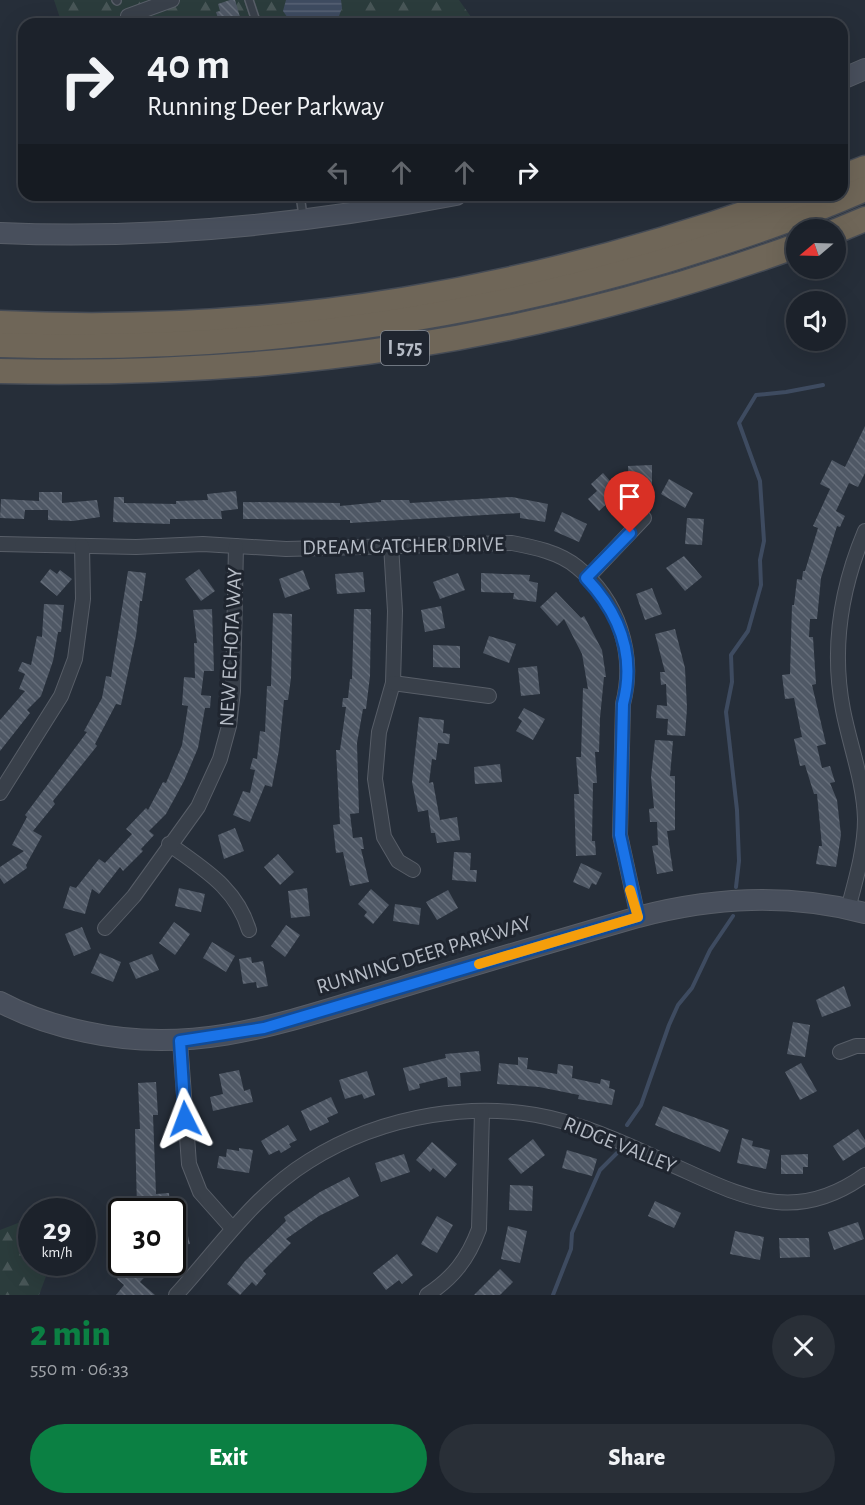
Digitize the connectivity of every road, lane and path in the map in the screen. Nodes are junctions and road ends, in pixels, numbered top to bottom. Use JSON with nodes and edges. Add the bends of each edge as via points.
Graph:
{"nodes":[{"id":1,"x":172,"y":0,"type":"edge"},
{"id":2,"x":249,"y":0,"type":"edge"},
{"id":3,"x":128,"y":16,"type":"dead end"},
{"id":4,"x":255,"y":18,"type":"edge"},
{"id":5,"x":865,"y":69,"type":"edge"},
{"id":6,"x":848,"y":76,"type":"edge"},
{"id":7,"x":865,"y":168,"type":"edge"},
{"id":8,"x":848,"y":175,"type":"edge"},
{"id":9,"x":865,"y":189,"type":"edge"},
{"id":10,"x":848,"y":195,"type":"edge"},
{"id":11,"x":301,"y":201,"type":"edge"},
{"id":12,"x":426,"y":201,"type":"edge"},
{"id":13,"x":779,"y":201,"type":"edge"},
{"id":14,"x":833,"y":201,"type":"edge"},
{"id":15,"x":304,"y":218,"type":"junction"},
{"id":16,"x":865,"y":219,"type":"edge"},
{"id":17,"x":846,"y":227,"type":"edge"},
{"id":18,"x":0,"y":232,"type":"edge"},
{"id":19,"x":786,"y":249,"type":"edge"},
{"id":20,"x":0,"y":323,"type":"edge"},
{"id":21,"x":0,"y":345,"type":"edge"},
{"id":22,"x":0,"y":371,"type":"edge"},
{"id":23,"x":644,"y":518,"type":"dead end"},
{"id":24,"x":865,"y":531,"type":"edge"},
{"id":25,"x":0,"y":544,"type":"edge"},
{"id":26,"x":392,"y":545,"type":"junction"},
{"id":27,"x":82,"y":546,"type":"junction"},
{"id":28,"x":236,"y":546,"type":"junction"},
{"id":29,"x":586,"y":578,"type":"junction"},
{"id":30,"x":393,"y":683,"type":"junction"},
{"id":31,"x":489,"y":696,"type":"dead end"},
{"id":32,"x":0,"y":793,"type":"edge"},
{"id":33,"x":170,"y":844,"type":"junction"},
{"id":34,"x":413,"y":870,"type":"dead end"},
{"id":35,"x":857,"y":911,"type":"edge"},
{"id":36,"x":638,"y":917,"type":"junction"},
{"id":37,"x":105,"y":928,"type":"dead end"},
{"id":38,"x":249,"y":930,"type":"dead end"},
{"id":39,"x":0,"y":1002,"type":"edge"},
{"id":40,"x":180,"y":1041,"type":"junction"},
{"id":41,"x":865,"y":1046,"type":"edge"},
{"id":42,"x":840,"y":1052,"type":"dead end"},
{"id":43,"x":482,"y":1112,"type":"junction"},
{"id":44,"x":865,"y":1175,"type":"edge"},
{"id":45,"x":232,"y":1228,"type":"junction"},
{"id":46,"x":176,"y":1295,"type":"edge"},
{"id":47,"x":427,"y":1295,"type":"edge"}],
"edges":[{"from":1,"to":3,"type":"street"},
{"from":2,"to":4,"type":"lane"},
{"from":5,"to":6,"type":"street"},
{"from":7,"to":8,"type":"highway"},
{"from":9,"to":10,"type":"highway"},
{"from":11,"to":15,"type":"lane"},
{"from":12,"to":15,"type":"street"},
{"from":13,"to":20,"type":"highway","number":"I 575","via":[[654,244],[562,269],[414,299],[302,315],[197,324]]},
{"from":14,"to":21,"type":"highway","via":[[720,244],[605,278],[435,316],[216,343]]},
{"from":15,"to":18,"type":"street","via":[[159,232]]},
{"from":16,"to":17,"type":"highway"},
{"from":19,"to":22,"type":"highway","number":"I 575","via":[[640,297],[492,333],[404,349],[224,368],[95,373]]},
{"from":23,"to":29,"type":"street"},
{"from":24,"to":35,"type":"street","via":[[844,593],[838,650],[843,710],[865,819]]},
{"from":25,"to":27,"type":"street","name":"DREAM CATCHER DRIVE"},
{"from":26,"to":28,"type":"street","name":"DREAM CATCHER DRIVE","via":[[286,549]]},
{"from":26,"to":29,"type":"street","name":"DREAM CATCHER DRIVE","via":[[512,543],[561,558]]},
{"from":26,"to":30,"type":"street"},
{"from":27,"to":28,"type":"street","name":"DREAM CATCHER DRIVE"},
{"from":27,"to":32,"type":"street","via":[[83,599],[75,659],[61,696]]},
{"from":28,"to":33,"type":"street","name":"NEW ECHOTA WAY","via":[[229,726],[206,792]]},
{"from":29,"to":36,"type":"street","name":"DREAM CATCHER DRIVE","via":[[616,619],[628,652],[620,835]]},
{"from":30,"to":31,"type":"street"},
{"from":30,"to":34,"type":"street","via":[[379,732],[375,779],[384,837],[398,861]]},
{"from":33,"to":37,"type":"street","name":"NEW ECHOTA WAY","via":[[134,896]]},
{"from":33,"to":38,"type":"street","via":[[235,898]]},
{"from":35,"to":36,"type":"street","name":"RUNNING DEER PARKWAY","via":[[740,898]]},
{"from":36,"to":40,"type":"street","name":"RUNNING DEER PARKWAY","via":[[264,1028]]},
{"from":39,"to":40,"type":"street","name":"RUNNING DEER PARKWAY","via":[[52,1023],[101,1035]]},
{"from":40,"to":45,"type":"street","via":[[189,1164],[200,1192]]},
{"from":41,"to":42,"type":"street"},
{"from":43,"to":44,"type":"street","name":"RIDGE VALLEY","via":[[560,1120],[756,1200],[816,1201]]},
{"from":43,"to":45,"type":"street","name":"RIDGE VALLEY","via":[[412,1119],[372,1130],[336,1146],[278,1182]]},
{"from":43,"to":47,"type":"street","via":[[479,1229],[459,1268]]},
{"from":45,"to":46,"type":"street","name":"RIDGE VALLEY"}]}
